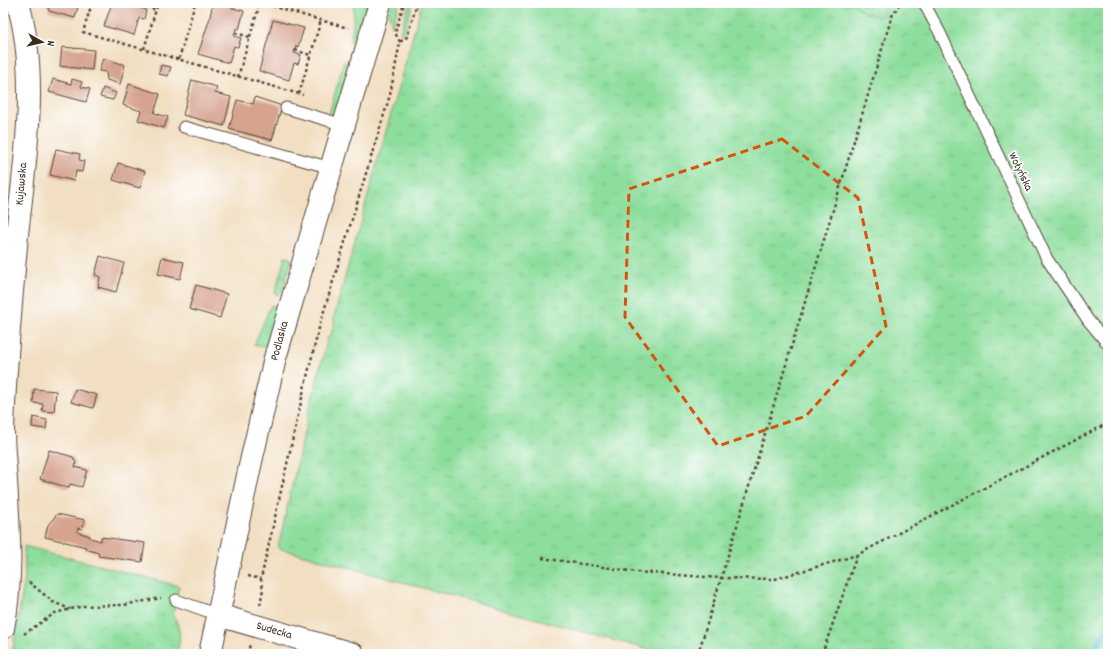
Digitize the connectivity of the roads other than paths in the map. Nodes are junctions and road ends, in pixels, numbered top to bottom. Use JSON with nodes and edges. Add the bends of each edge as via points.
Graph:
{"nodes":[{"id":1,"x":18,"y":3,"type":"edge"},
{"id":2,"x":380,"y":3,"type":"edge"},
{"id":3,"x":924,"y":3,"type":"edge"},
{"id":4,"x":286,"y":108,"type":"dead end"},
{"id":5,"x":344,"y":125,"type":"junction"},
{"id":6,"x":184,"y":127,"type":"dead end"},
{"id":7,"x":331,"y":168,"type":"junction"},
{"id":8,"x":8,"y":276,"type":"edge"},
{"id":9,"x":1108,"y":344,"type":"edge"},
{"id":10,"x":176,"y":600,"type":"dead end"},
{"id":11,"x":218,"y":616,"type":"junction"},
{"id":12,"x":12,"y":632,"type":"edge"},
{"id":13,"x":210,"y":654,"type":"edge"},
{"id":14,"x":353,"y":654,"type":"edge"}],
"edges":[{"from":1,"to":8,"type":"street","name":"Kujawska","via":[[27,54],[28,101],[24,167]]},
{"from":2,"to":5,"type":"street","name":"Podlaska"},
{"from":3,"to":9,"type":"lane","name":"Wołyńska","via":[[1047,259],[1088,320]]},
{"from":4,"to":5,"type":"lane"},
{"from":5,"to":7,"type":"street","name":"Podlaska"},
{"from":6,"to":7,"type":"lane"},
{"from":7,"to":11,"type":"street","name":"Podlaska","via":[[275,358]]},
{"from":8,"to":12,"type":"street","name":"Kujawska","via":[[3,432]]},
{"from":10,"to":11,"type":"lane"},
{"from":11,"to":13,"type":"street","name":"Podlaska"},
{"from":11,"to":14,"type":"street","name":"Sudecka"}]}
